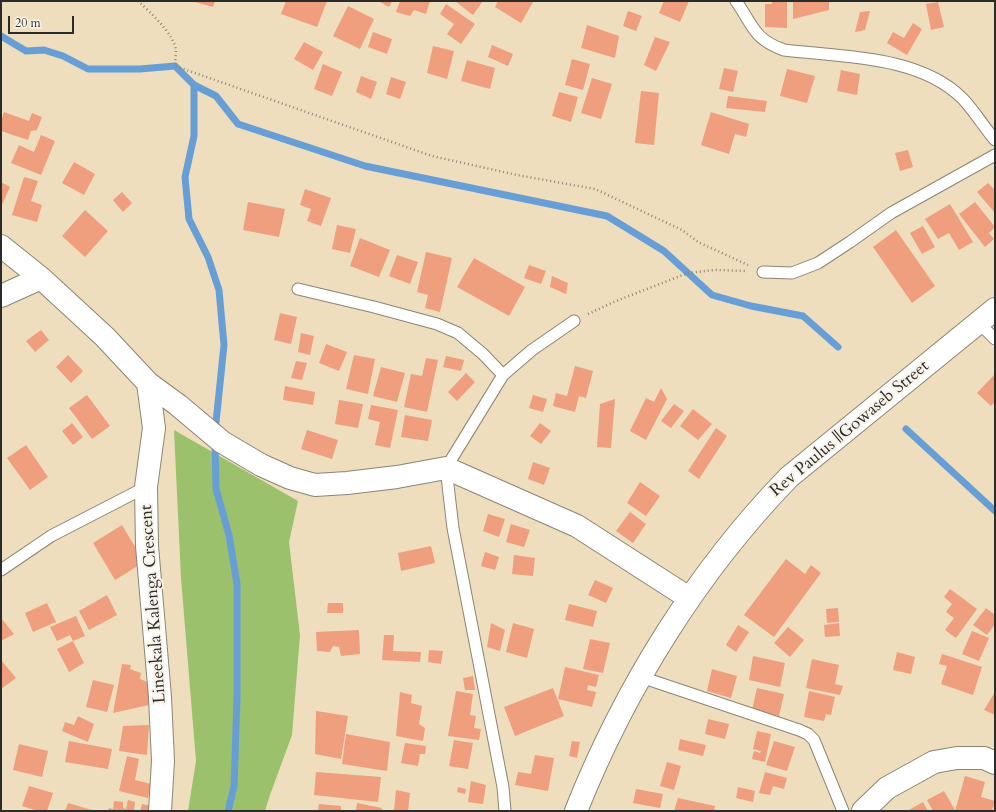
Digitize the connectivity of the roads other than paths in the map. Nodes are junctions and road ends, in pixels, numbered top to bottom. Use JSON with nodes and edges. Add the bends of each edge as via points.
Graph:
{"nodes":[{"id":1,"x":736,"y":1,"type":"edge"},
{"id":2,"x":995,"y":140,"type":"edge"},
{"id":3,"x":995,"y":155,"type":"edge"},
{"id":4,"x":1,"y":246,"type":"edge"},
{"id":5,"x":763,"y":272,"type":"road end"},
{"id":6,"x":41,"y":278,"type":"junction"},
{"id":7,"x":298,"y":289,"type":"dead end"},
{"id":8,"x":1,"y":296,"type":"edge"},
{"id":9,"x":987,"y":316,"type":"edge"},
{"id":10,"x":574,"y":321,"type":"road end"},
{"id":11,"x":995,"y":339,"type":"edge"},
{"id":12,"x":503,"y":375,"type":"junction"},
{"id":13,"x":148,"y":383,"type":"junction"},
{"id":14,"x":446,"y":468,"type":"junction"},
{"id":15,"x":146,"y":487,"type":"junction"},
{"id":16,"x":1,"y":570,"type":"edge"},
{"id":17,"x":689,"y":598,"type":"junction"},
{"id":18,"x":641,"y":677,"type":"junction"},
{"id":19,"x":995,"y":763,"type":"edge"},
{"id":20,"x":160,"y":811,"type":"edge"},
{"id":21,"x":505,"y":811,"type":"edge"},
{"id":22,"x":576,"y":811,"type":"edge"},
{"id":23,"x":843,"y":811,"type":"edge"},
{"id":24,"x":863,"y":811,"type":"edge"}],
"edges":[{"from":1,"to":2,"type":"lane","via":[[751,26],[770,45],[784,50],[883,61],[924,73],[946,85],[963,99]]},
{"from":3,"to":5,"type":"lane","via":[[890,213],[818,263],[792,273]]},
{"from":4,"to":6,"type":"street"},
{"from":6,"to":8,"type":"street"},
{"from":6,"to":13,"type":"street","via":[[105,337]]},
{"from":7,"to":12,"type":"lane","via":[[436,324],[458,333]]},
{"from":9,"to":11,"type":"lane"},
{"from":9,"to":17,"type":"street","name":"Rev Paulus ǁGowaseb Street","via":[[789,477],[730,543]]},
{"from":10,"to":12,"type":"lane","via":[[532,350]]},
{"from":12,"to":14,"type":"lane"},
{"from":13,"to":14,"type":"street","via":[[222,442],[261,465],[290,478],[315,485],[347,483]]},
{"from":13,"to":15,"type":"street","name":"Lineekala Kalenga Crescent","via":[[154,428]]},
{"from":14,"to":17,"type":"street","via":[[577,526]]},
{"from":14,"to":21,"type":"lane","via":[[453,528]]},
{"from":15,"to":16,"type":"lane","via":[[51,536]]},
{"from":15,"to":20,"type":"street","name":"Lineekala Kalenga Crescent","via":[[147,546],[163,761]]},
{"from":17,"to":18,"type":"street","name":"Rev Paulus ǁGowaseb Street"},
{"from":18,"to":22,"type":"street","name":"Rev Paulus ǁGowaseb Street","via":[[601,753]]},
{"from":18,"to":23,"type":"lane","via":[[808,734],[814,740]]},
{"from":19,"to":24,"type":"street","via":[[984,758],[957,758],[934,762],[887,788]]}]}
